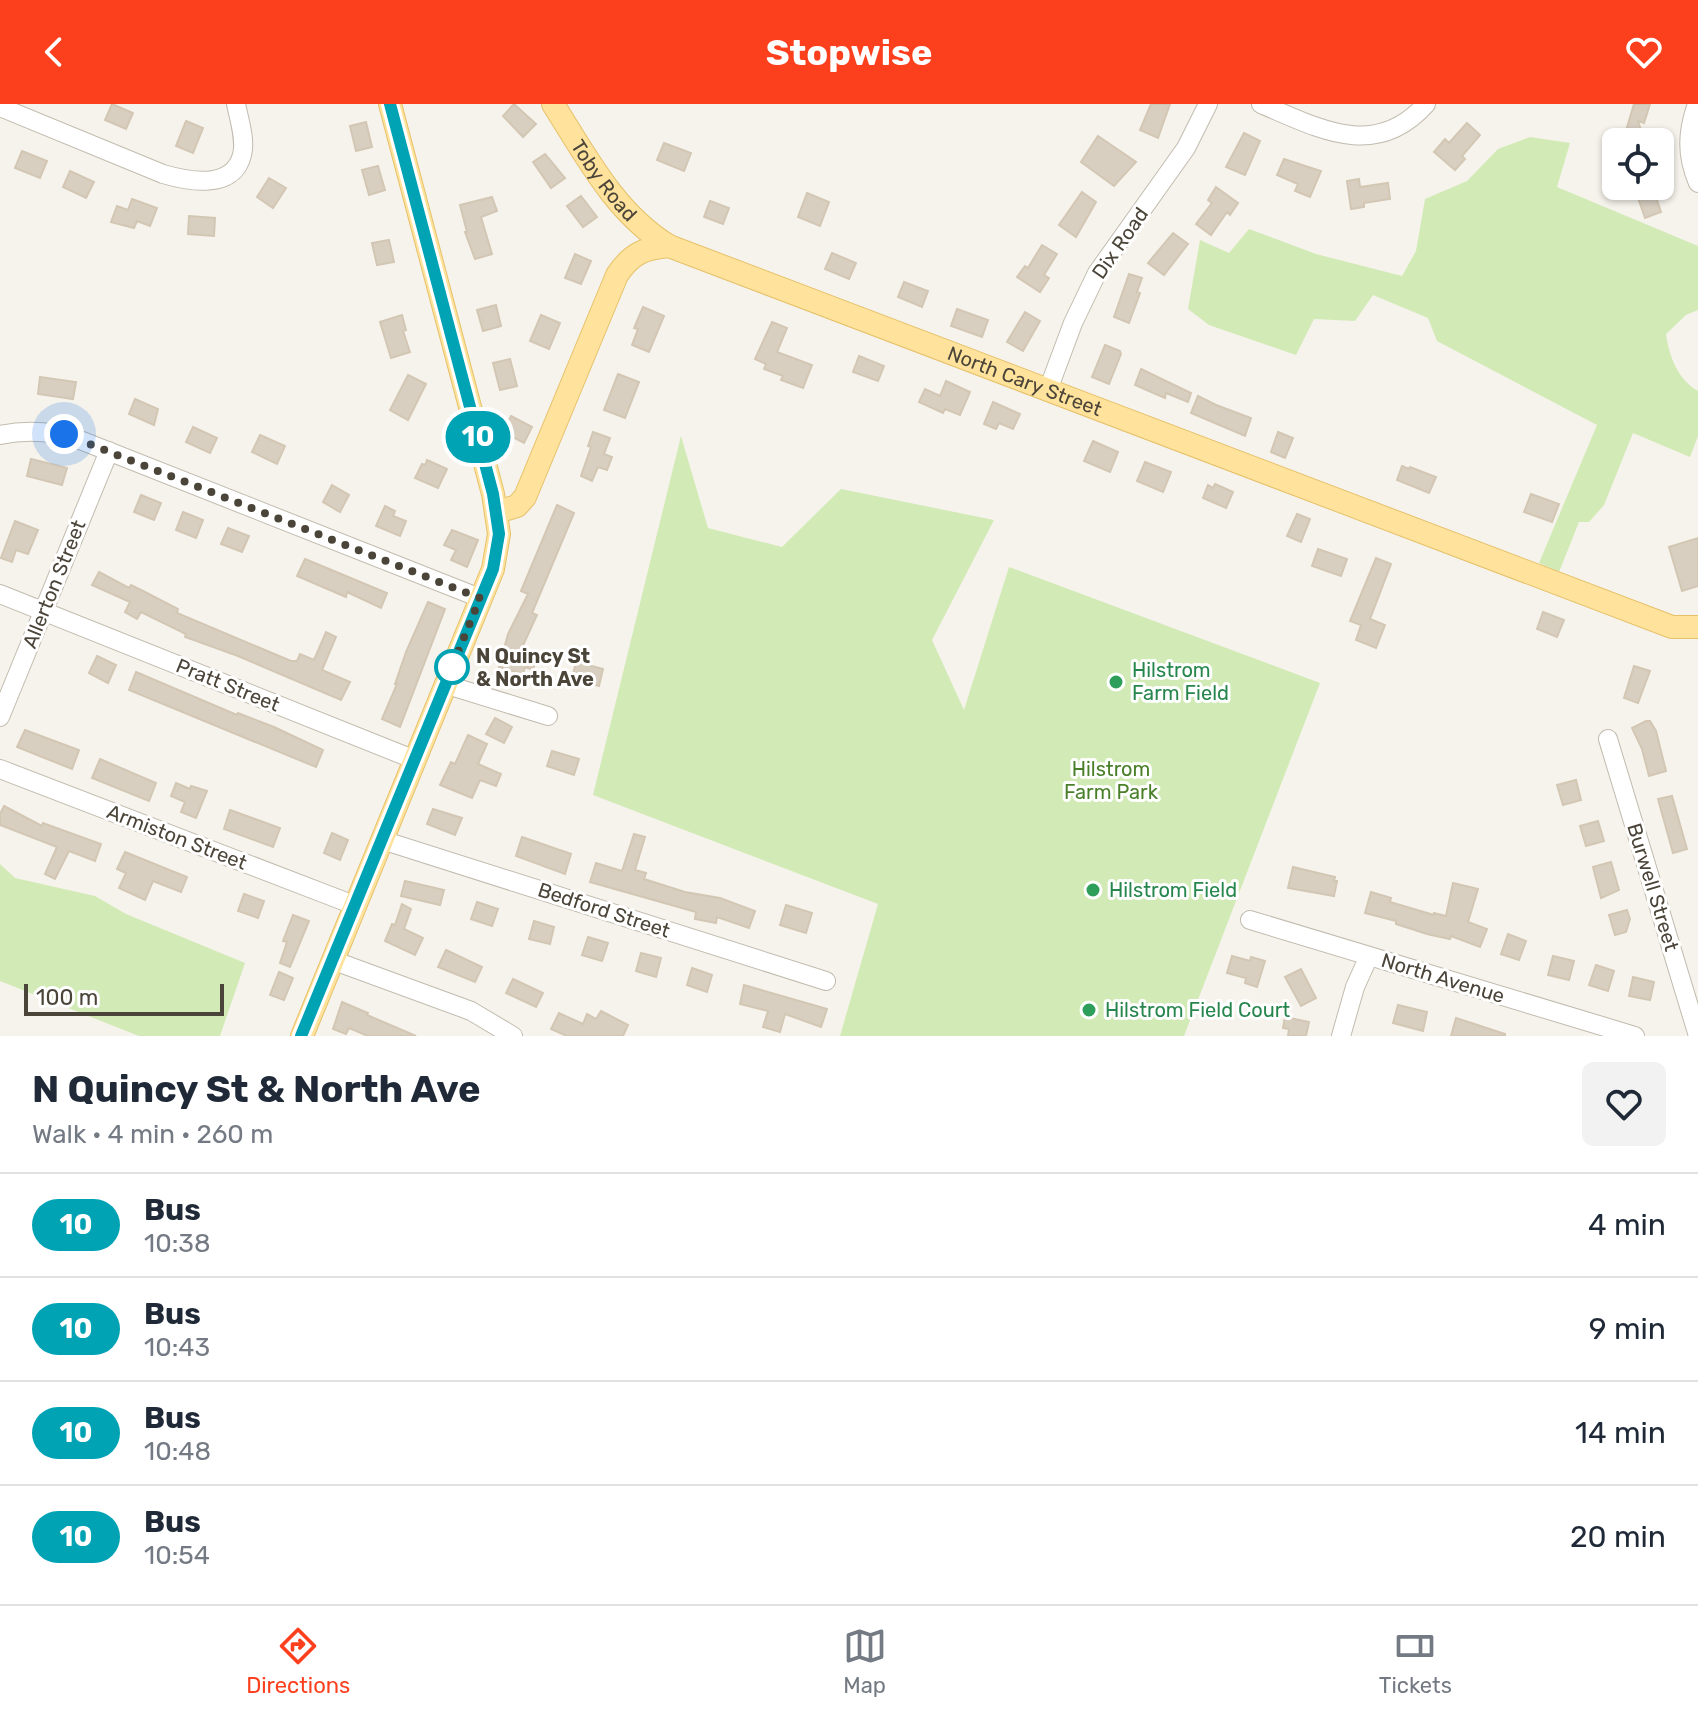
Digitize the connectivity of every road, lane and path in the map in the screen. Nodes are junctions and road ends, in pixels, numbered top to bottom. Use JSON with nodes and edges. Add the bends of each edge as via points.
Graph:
{"nodes":[{"id":1,"x":236,"y":104,"type":"edge"},
{"id":2,"x":390,"y":104,"type":"edge"},
{"id":3,"x":553,"y":104,"type":"edge"},
{"id":4,"x":1208,"y":104,"type":"edge"},
{"id":5,"x":1261,"y":104,"type":"edge"},
{"id":6,"x":1426,"y":104,"type":"edge"},
{"id":7,"x":1697,"y":104,"type":"edge"},
{"id":8,"x":0,"y":107,"type":"edge"},
{"id":9,"x":1698,"y":183,"type":"edge"},
{"id":10,"x":669,"y":246,"type":"junction"},
{"id":11,"x":1048,"y":390,"type":"junction"},
{"id":12,"x":0,"y":435,"type":"edge"},
{"id":13,"x":109,"y":451,"type":"junction"},
{"id":14,"x":497,"y":512,"type":"junction"},
{"id":15,"x":0,"y":594,"type":"edge"},
{"id":16,"x":480,"y":598,"type":"junction"},
{"id":17,"x":43,"y":611,"type":"junction"},
{"id":18,"x":1698,"y":627,"type":"edge"},
{"id":19,"x":444,"y":684,"type":"junction"},
{"id":20,"x":548,"y":716,"type":"dead end"},
{"id":21,"x":0,"y":717,"type":"edge"},
{"id":22,"x":1608,"y":739,"type":"dead end"},
{"id":23,"x":413,"y":759,"type":"junction"},
{"id":24,"x":0,"y":769,"type":"edge"},
{"id":25,"x":382,"y":840,"type":"junction"},
{"id":26,"x":354,"y":905,"type":"junction"},
{"id":27,"x":1250,"y":920,"type":"dead end"},
{"id":28,"x":1369,"y":956,"type":"junction"},
{"id":29,"x":332,"y":960,"type":"junction"},
{"id":30,"x":826,"y":981,"type":"dead end"},
{"id":31,"x":302,"y":1036,"type":"edge"},
{"id":32,"x":513,"y":1036,"type":"edge"},
{"id":33,"x":1341,"y":1036,"type":"edge"},
{"id":34,"x":1635,"y":1036,"type":"edge"},
{"id":35,"x":1698,"y":1036,"type":"edge"}],
"edges":[{"from":1,"to":8,"type":"street","via":[[242,156],[232,171],[216,180],[191,182]]},
{"from":2,"to":14,"type":"main road"},
{"from":3,"to":10,"type":"main road","name":"Toby Road","via":[[615,199],[641,227]]},
{"from":4,"to":11,"type":"street","name":"Dix Road","via":[[1186,148],[1090,285]]},
{"from":5,"to":6,"type":"street","via":[[1350,137],[1386,131]]},
{"from":7,"to":9,"type":"street","via":[[1688,143]]},
{"from":10,"to":11,"type":"main road","name":"North Cary Street"},
{"from":10,"to":14,"type":"main road","via":[[642,250],[617,275],[525,497],[517,506]]},
{"from":11,"to":18,"type":"main road","name":"North Cary Street","via":[[1672,627]]},
{"from":12,"to":13,"type":"street","via":[[48,431]]},
{"from":13,"to":16,"type":"street"},
{"from":13,"to":17,"type":"street","name":"Allerton Street"},
{"from":14,"to":16,"type":"main road","via":[[498,552]]},
{"from":15,"to":17,"type":"street","name":"Pratt Street"},
{"from":16,"to":19,"type":"main road"},
{"from":17,"to":21,"type":"street","name":"Allerton Street"},
{"from":17,"to":23,"type":"street","name":"Pratt Street"},
{"from":19,"to":20,"type":"street"},
{"from":19,"to":23,"type":"main road"},
{"from":22,"to":35,"type":"street","name":"Burwell Street"},
{"from":23,"to":25,"type":"main road"},
{"from":24,"to":26,"type":"street","name":"Armiston Street"},
{"from":25,"to":26,"type":"main road"},
{"from":25,"to":30,"type":"street","name":"Bedford Street"},
{"from":26,"to":29,"type":"main road"},
{"from":27,"to":28,"type":"street","name":"North Avenue"},
{"from":28,"to":33,"type":"street"},
{"from":28,"to":34,"type":"street","name":"North Avenue"},
{"from":29,"to":31,"type":"main road"},
{"from":29,"to":32,"type":"street","via":[[471,1011]]}]}
